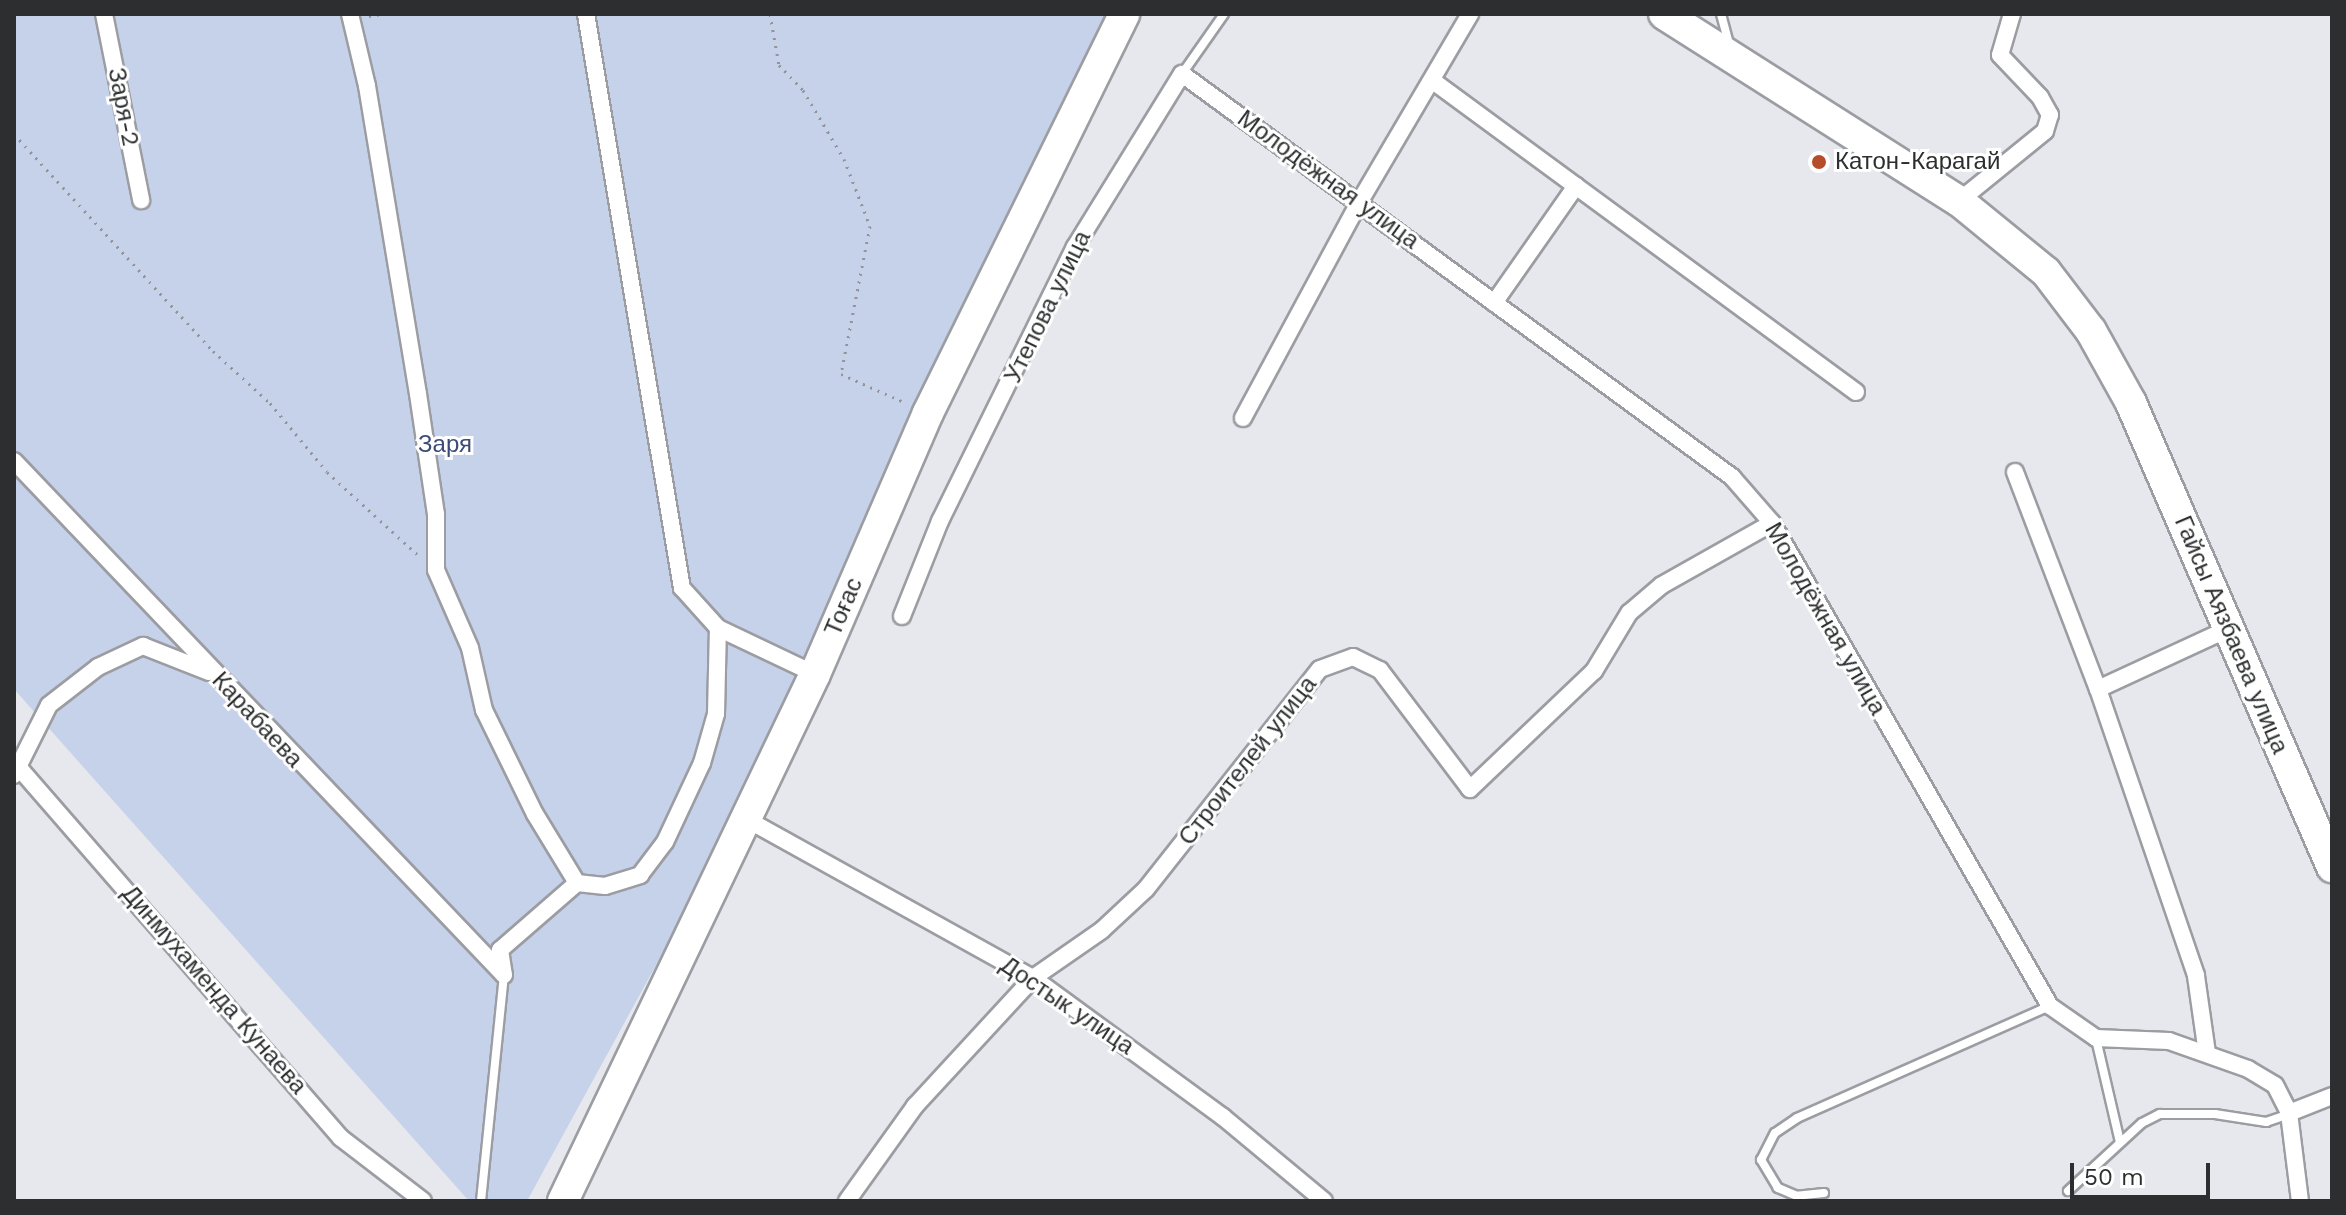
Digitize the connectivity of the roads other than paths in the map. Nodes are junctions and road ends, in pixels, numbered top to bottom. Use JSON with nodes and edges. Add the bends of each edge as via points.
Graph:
{"nodes":[{"id":1,"x":104,"y":14,"type":"edge"},
{"id":2,"x":350,"y":14,"type":"edge"},
{"id":3,"x":586,"y":14,"type":"edge"},
{"id":4,"x":1124,"y":14,"type":"edge"},
{"id":5,"x":1224,"y":14,"type":"edge"},
{"id":6,"x":1470,"y":14,"type":"edge"},
{"id":7,"x":1664,"y":14,"type":"edge"},
{"id":8,"x":1721,"y":14,"type":"edge"},
{"id":9,"x":2012,"y":14,"type":"edge"},
{"id":10,"x":1733,"y":56,"type":"junction"},
{"id":11,"x":1182,"y":74,"type":"junction"},
{"id":12,"x":1433,"y":81,"type":"junction"},
{"id":13,"x":1576,"y":186,"type":"junction"},
{"id":14,"x":141,"y":200,"type":"dead end"},
{"id":15,"x":1360,"y":201,"type":"junction"},
{"id":16,"x":1959,"y":201,"type":"junction"},
{"id":17,"x":1494,"y":303,"type":"junction"},
{"id":18,"x":1856,"y":392,"type":"dead end"},
{"id":19,"x":1243,"y":418,"type":"dead end"},
{"id":20,"x":14,"y":461,"type":"edge"},
{"id":21,"x":2015,"y":472,"type":"dead end"},
{"id":22,"x":1772,"y":523,"type":"junction"},
{"id":23,"x":902,"y":616,"type":"dead end"},
{"id":24,"x":718,"y":628,"type":"junction"},
{"id":25,"x":2228,"y":629,"type":"junction"},
{"id":26,"x":815,"y":674,"type":"junction"},
{"id":27,"x":214,"y":675,"type":"junction"},
{"id":28,"x":2098,"y":689,"type":"junction"},
{"id":29,"x":15,"y":768,"type":"edge"},
{"id":30,"x":746,"y":819,"type":"junction"},
{"id":31,"x":2332,"y":867,"type":"edge"},
{"id":32,"x":577,"y":883,"type":"junction"},
{"id":33,"x":504,"y":975,"type":"junction"},
{"id":34,"x":1033,"y":978,"type":"junction"},
{"id":35,"x":2050,"y":1006,"type":"junction"},
{"id":36,"x":2096,"y":1038,"type":"junction"},
{"id":37,"x":2207,"y":1053,"type":"junction"},
{"id":38,"x":2332,"y":1096,"type":"edge"},
{"id":39,"x":2289,"y":1113,"type":"junction"},
{"id":40,"x":2120,"y":1142,"type":"junction"},
{"id":41,"x":2068,"y":1191,"type":"dead end"},
{"id":42,"x":1824,"y":1193,"type":"dead end"},
{"id":43,"x":423,"y":1201,"type":"edge"},
{"id":44,"x":481,"y":1201,"type":"edge"},
{"id":45,"x":563,"y":1201,"type":"edge"},
{"id":46,"x":847,"y":1201,"type":"edge"},
{"id":47,"x":1324,"y":1201,"type":"edge"},
{"id":48,"x":2300,"y":1201,"type":"edge"}],
"edges":[{"from":1,"to":14,"type":"street","name":"Заря-2"},
{"from":2,"to":32,"type":"street","via":[[421,409],[436,514],[436,570],[470,648],[484,710],[535,814]]},
{"from":3,"to":24,"type":"street","via":[[682,588]]},
{"from":4,"to":26,"type":"highway","name":"Тоғас","via":[[928,413]]},
{"from":5,"to":11,"type":"lane","name":"Утепова улица"},
{"from":6,"to":12,"type":"street"},
{"from":7,"to":10,"type":"highway"},
{"from":8,"to":10,"type":"lane"},
{"from":9,"to":16,"type":"street","via":[[2000,55],[2040,97],[2050,115],[2048,123],[2045,131]]},
{"from":10,"to":16,"type":"highway"},
{"from":11,"to":15,"type":"street","name":"Молодёжная улица"},
{"from":11,"to":23,"type":"street","name":"Утепова улица","via":[[1075,247],[940,521]]},
{"from":12,"to":13,"type":"street"},
{"from":12,"to":15,"type":"street"},
{"from":13,"to":17,"type":"street"},
{"from":13,"to":18,"type":"street"},
{"from":15,"to":17,"type":"street","name":"Молодёжная улица"},
{"from":15,"to":19,"type":"street"},
{"from":16,"to":25,"type":"highway","name":"Гайсы Аязбаева улица","via":[[2046,272],[2091,331],[2131,403]]},
{"from":17,"to":22,"type":"street","name":"Молодёжная улица","via":[[1732,477]]},
{"from":20,"to":27,"type":"street","name":"Карабаева"},
{"from":21,"to":28,"type":"street"},
{"from":22,"to":34,"type":"street","name":"Строителей улица","via":[[1662,585],[1629,613],[1594,671],[1470,789],[1380,670],[1353,657],[1320,669],[1146,889],[1102,930]]},
{"from":22,"to":35,"type":"street","name":"Молодёжная улица"},
{"from":24,"to":26,"type":"street"},
{"from":24,"to":32,"type":"street","via":[[716,714],[702,763],[665,842],[640,875],[605,886]]},
{"from":25,"to":28,"type":"street"},
{"from":25,"to":31,"type":"highway","name":"Гайсы Аязбаева улица"},
{"from":26,"to":30,"type":"highway","name":"Тоғас"},
{"from":27,"to":29,"type":"street","via":[[143,646],[98,667],[49,705]]},
{"from":27,"to":33,"type":"street","name":"Карабаева"},
{"from":28,"to":37,"type":"street","via":[[2196,976]]},
{"from":29,"to":43,"type":"street","name":"Динмухаменда Кунаева","via":[[341,1138]]},
{"from":30,"to":34,"type":"street","name":"Достык улица"},
{"from":30,"to":45,"type":"highway","name":"Тоғас"},
{"from":32,"to":33,"type":"street","via":[[500,950]]},
{"from":33,"to":44,"type":"lane"},
{"from":34,"to":46,"type":"street","via":[[915,1106]]},
{"from":34,"to":47,"type":"street","name":"Достык улица","via":[[1223,1117]]},
{"from":35,"to":36,"type":"street","name":"Молодёжная улица"},
{"from":35,"to":42,"type":"lane","via":[[1797,1118],[1775,1133],[1761,1160],[1772,1180],[1797,1196]]},
{"from":36,"to":37,"type":"street","via":[[2169,1041]]},
{"from":36,"to":40,"type":"lane"},
{"from":37,"to":39,"type":"street","via":[[2275,1085]]},
{"from":38,"to":39,"type":"street"},
{"from":39,"to":40,"type":"lane","via":[[2266,1122],[2215,1114],[2160,1114]]},
{"from":39,"to":48,"type":"street"},
{"from":40,"to":41,"type":"lane"}]}
